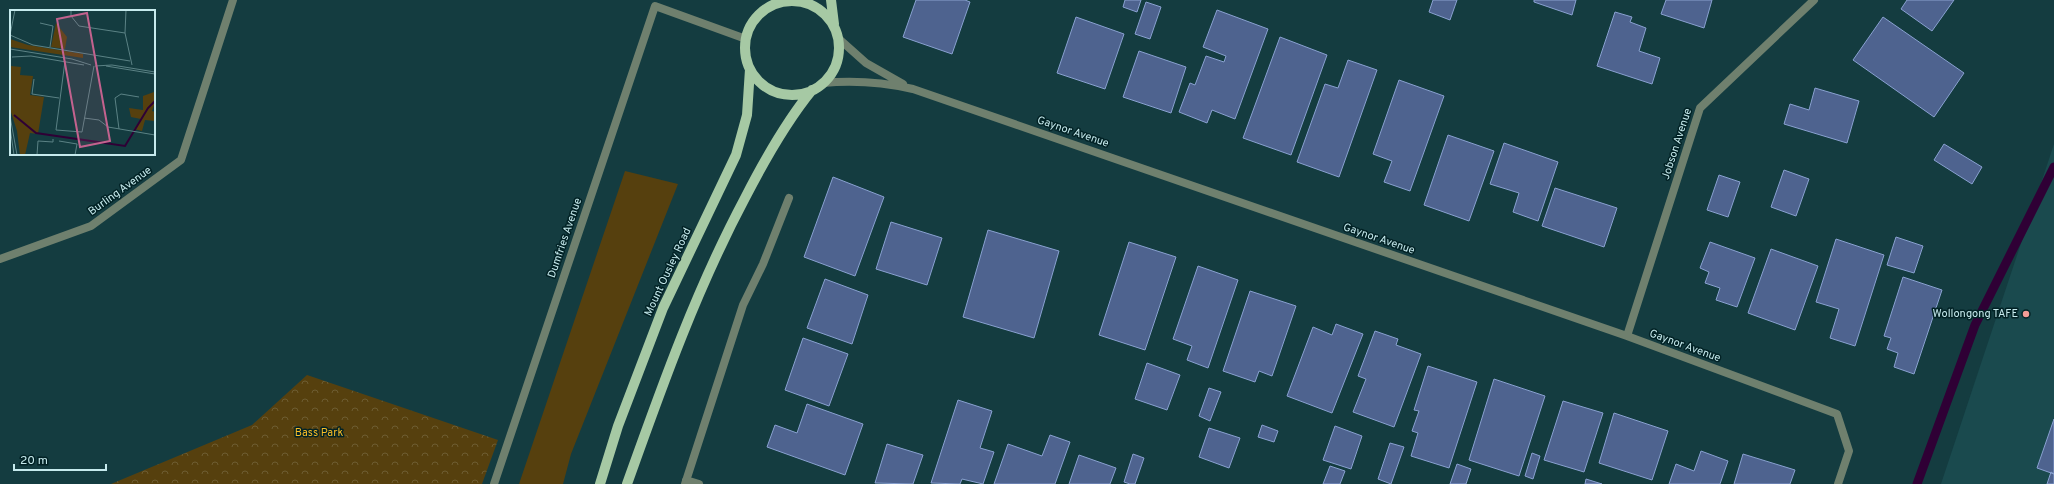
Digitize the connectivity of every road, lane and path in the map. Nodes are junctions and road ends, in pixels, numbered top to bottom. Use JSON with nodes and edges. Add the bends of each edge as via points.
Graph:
{"nodes":[{"id":1,"x":233,"y":0,"type":"edge"},
{"id":2,"x":831,"y":0,"type":"edge"},
{"id":3,"x":1814,"y":0,"type":"edge"},
{"id":4,"x":656,"y":3,"type":"edge"},
{"id":5,"x":768,"y":4,"type":"edge"},
{"id":6,"x":834,"y":26,"type":"junction"},
{"id":7,"x":838,"y":38,"type":"junction"},
{"id":8,"x":746,"y":39,"type":"junction"},
{"id":9,"x":750,"y":69,"type":"junction"},
{"id":10,"x":823,"y":83,"type":"junction"},
{"id":11,"x":913,"y":89,"type":"junction"},
{"id":12,"x":812,"y":90,"type":"junction"},
{"id":13,"x":790,"y":198,"type":"dead end"},
{"id":14,"x":0,"y":259,"type":"edge"},
{"id":15,"x":1627,"y":336,"type":"junction"},
{"id":16,"x":685,"y":482,"type":"edge"},
{"id":17,"x":494,"y":484,"type":"edge"},
{"id":18,"x":600,"y":484,"type":"edge"},
{"id":19,"x":627,"y":484,"type":"edge"},
{"id":20,"x":699,"y":484,"type":"edge"},
{"id":21,"x":1838,"y":484,"type":"edge"}],
"edges":[{"from":1,"to":14,"type":"street","name":"Burling Avenue","via":[[182,160],[91,226]]},
{"from":2,"to":6,"type":"main road"},
{"from":3,"to":15,"type":"street","name":"Jobson Avenue","via":[[1700,108]]},
{"from":4,"to":8,"type":"street"},
{"from":4,"to":17,"type":"street","name":"Dumfries Avenue"},
{"from":5,"to":6,"type":"main road","via":[[803,2],[821,11]]},
{"from":5,"to":8,"type":"main road","via":[[753,22]]},
{"from":6,"to":7,"type":"main road"},
{"from":7,"to":10,"type":"main road","via":[[837,62]]},
{"from":7,"to":11,"type":"street","name":"Gaynor Avenue","via":[[866,63]]},
{"from":8,"to":9,"type":"main road"},
{"from":9,"to":12,"type":"main road","via":[[759,82],[772,90],[787,95]]},
{"from":9,"to":18,"type":"main road","name":"Mount Ousley Road","via":[[746,120],[736,155],[660,315],[618,426]]},
{"from":10,"to":11,"type":"street","name":"Gaynor Avenue","via":[[859,81],[887,83]]},
{"from":10,"to":12,"type":"main road"},
{"from":11,"to":15,"type":"street","name":"Gaynor Avenue"},
{"from":12,"to":19,"type":"main road","via":[[782,131],[726,234],[673,356]]},
{"from":13,"to":16,"type":"street","via":[[743,305]]},
{"from":15,"to":21,"type":"street","name":"Gaynor Avenue","via":[[1837,414],[1849,451]]},
{"from":16,"to":20,"type":"street"}]}
